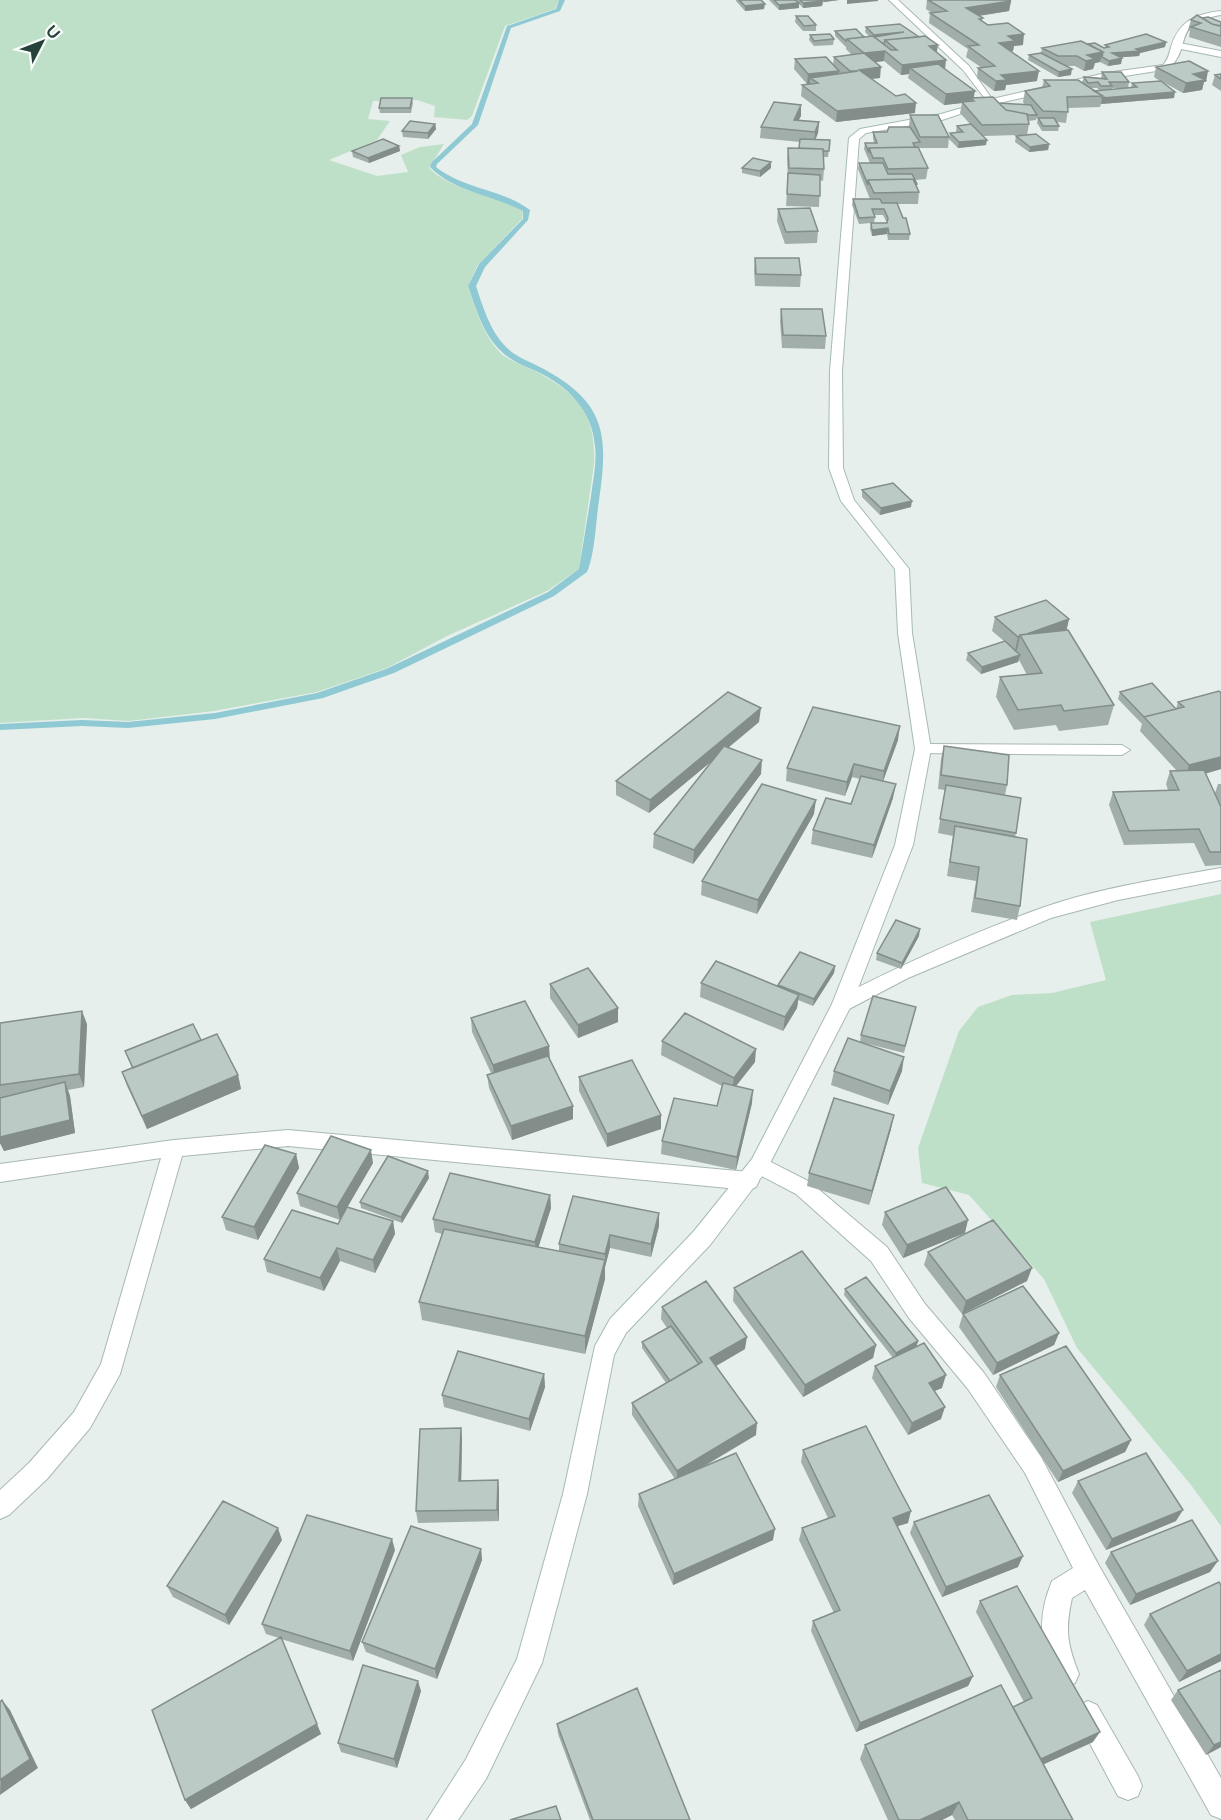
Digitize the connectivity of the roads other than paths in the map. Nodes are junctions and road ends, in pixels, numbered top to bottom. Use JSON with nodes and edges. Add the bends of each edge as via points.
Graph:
{"nodes":[{"id":1,"x":893,"y":0,"type":"edge"},
{"id":2,"x":1221,"y":13,"type":"edge"},
{"id":3,"x":1174,"y":45,"type":"junction"},
{"id":4,"x":1221,"y":54,"type":"edge"},
{"id":5,"x":990,"y":102,"type":"junction"},
{"id":6,"x":923,"y":749,"type":"junction"},
{"id":7,"x":1122,"y":750,"type":"dead end"},
{"id":8,"x":1221,"y":874,"type":"edge"},
{"id":9,"x":842,"y":1004,"type":"junction"},
{"id":10,"x":174,"y":1148,"type":"junction"},
{"id":11,"x":0,"y":1173,"type":"edge"},
{"id":12,"x":754,"y":1173,"type":"junction"},
{"id":13,"x":0,"y":1507,"type":"edge"},
{"id":14,"x":1089,"y":1573,"type":"junction"},
{"id":15,"x":1128,"y":1786,"type":"dead end"},
{"id":16,"x":1221,"y":1805,"type":"edge"},
{"id":17,"x":441,"y":1820,"type":"edge"}],
"edges":[{"from":1,"to":5,"type":"street","via":[[966,68]]},
{"from":2,"to":3,"type":"street","via":[[1187,23]]},
{"from":3,"to":4,"type":"street"},
{"from":3,"to":5,"type":"street","via":[[1171,62],[1157,70],[1106,76]]},
{"from":5,"to":6,"type":"street","via":[[942,117],[862,130],[854,138],[836,371],[836,468],[848,501],[902,569],[905,633]]},
{"from":6,"to":7,"type":"street"},
{"from":6,"to":9,"type":"street","via":[[904,845]]},
{"from":8,"to":9,"type":"street","via":[[1046,913],[901,973]]},
{"from":9,"to":12,"type":"street"},
{"from":10,"to":11,"type":"street"},
{"from":10,"to":12,"type":"street","via":[[288,1138]]},
{"from":10,"to":13,"type":"street","via":[[112,1367],[82,1420]]},
{"from":12,"to":14,"type":"street","via":[[802,1188],[879,1254],[916,1311],[976,1380],[1033,1465]]},
{"from":12,"to":17,"type":"street","via":[[702,1238],[618,1326],[603,1353],[574,1494],[529,1662],[476,1769]]},
{"from":14,"to":15,"type":"street","via":[[1061,1590],[1053,1636],[1055,1655]]},
{"from":14,"to":16,"type":"street"}]}
